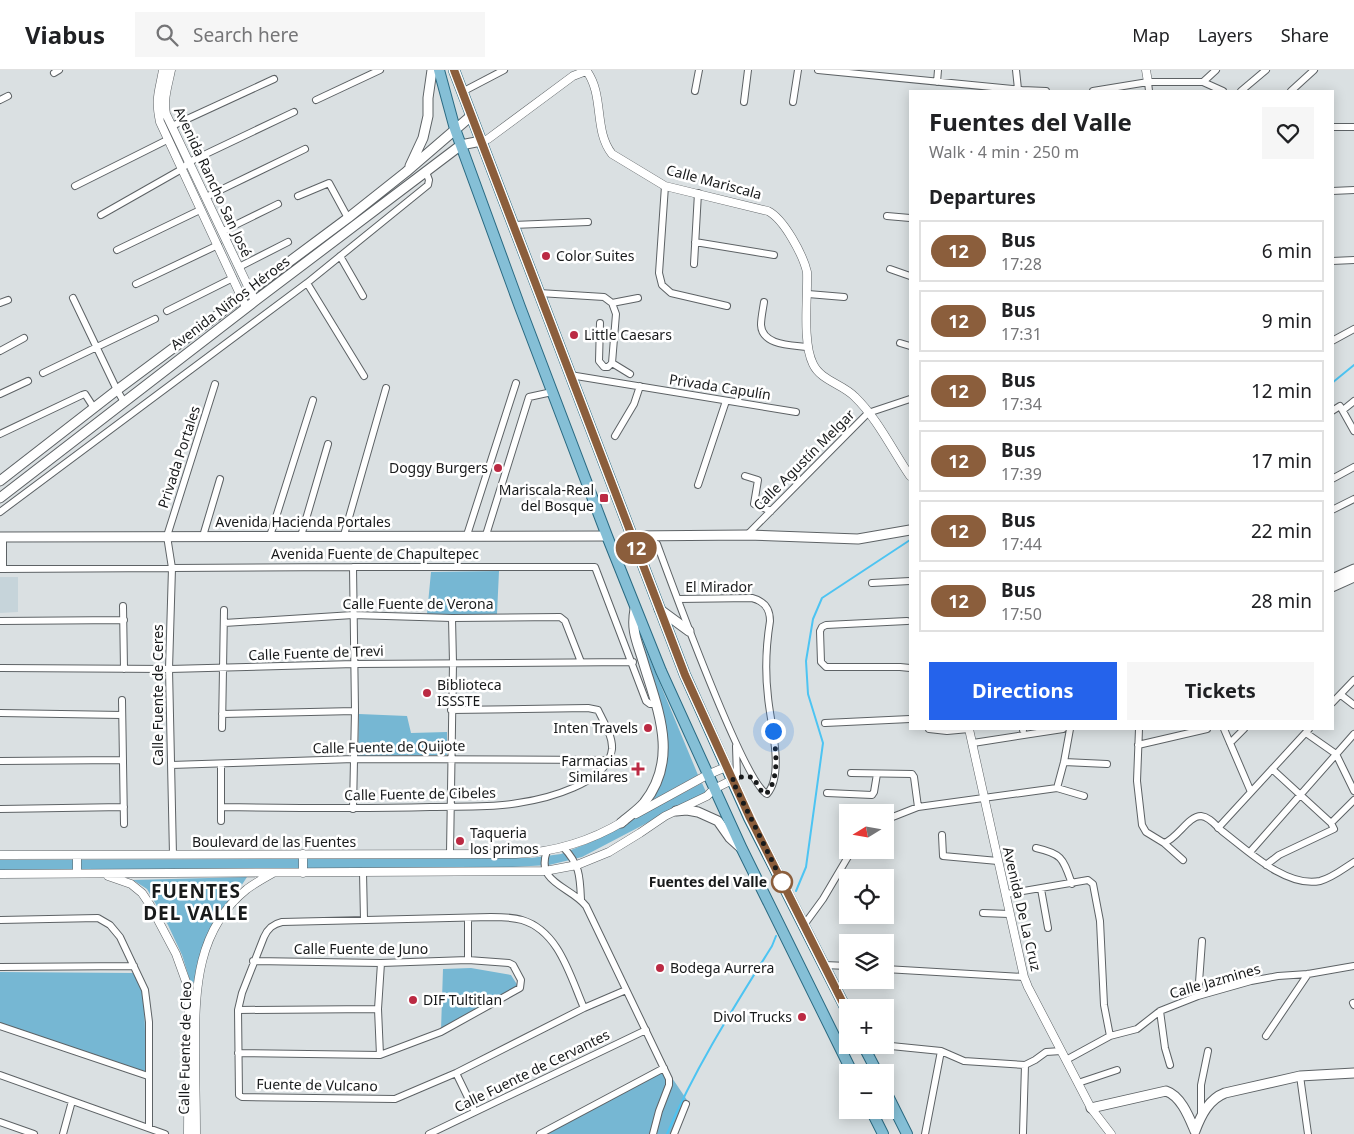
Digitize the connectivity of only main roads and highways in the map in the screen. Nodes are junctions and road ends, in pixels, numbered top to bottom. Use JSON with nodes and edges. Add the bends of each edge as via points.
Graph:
{"nodes":[{"id":1,"x":432,"y":70,"type":"edge"},
{"id":2,"x":440,"y":70,"type":"edge"},
{"id":3,"x":454,"y":70,"type":"edge"},
{"id":4,"x":471,"y":116,"type":"junction"},
{"id":5,"x":455,"y":129,"type":"junction"},
{"id":6,"x":481,"y":141,"type":"junction"},
{"id":7,"x":461,"y":145,"type":"junction"},
{"id":8,"x":406,"y":172,"type":"junction"},
{"id":9,"x":0,"y":481,"type":"edge"},
{"id":10,"x":0,"y":498,"type":"edge"},
{"id":11,"x":909,"y":530,"type":"edge"},
{"id":12,"x":607,"y":536,"type":"junction"},
{"id":13,"x":631,"y":536,"type":"junction"},
{"id":14,"x":1,"y":537,"type":"edge"},
{"id":15,"x":1354,"y":569,"type":"edge"},
{"id":16,"x":1354,"y":577,"type":"edge"},
{"id":17,"x":1334,"y":578,"type":"edge"},
{"id":18,"x":1334,"y":586,"type":"edge"},
{"id":19,"x":659,"y":608,"type":"junction"},
{"id":20,"x":636,"y":609,"type":"junction"},
{"id":21,"x":689,"y":631,"type":"road end"},
{"id":22,"x":676,"y":812,"type":"road end"},
{"id":23,"x":621,"y":823,"type":"road end"},
{"id":24,"x":742,"y":849,"type":"junction"},
{"id":25,"x":841,"y":999,"type":"edge"},
{"id":26,"x":848,"y":1064,"type":"edge"},
{"id":27,"x":1354,"y":1073,"type":"edge"},
{"id":28,"x":894,"y":1108,"type":"edge"},
{"id":29,"x":1091,"y":1108,"type":"road end"},
{"id":30,"x":876,"y":1119,"type":"edge"},
{"id":31,"x":1196,"y":1132,"type":"edge"},
{"id":32,"x":883,"y":1134,"type":"edge"},
{"id":33,"x":907,"y":1134,"type":"edge"}],
"edges":[{"from":1,"to":8,"type":"main road","via":[[423,138]]},
{"from":2,"to":5,"type":"main road"},
{"from":3,"to":4,"type":"main road"},
{"from":4,"to":5,"type":"main road","name":"Avenida Niños Héroes"},
{"from":4,"to":6,"type":"main road"},
{"from":5,"to":7,"type":"main road"},
{"from":5,"to":8,"type":"main road","name":"Avenida Niños Héroes"},
{"from":6,"to":7,"type":"main road","name":"Avenida Niños Héroes"},
{"from":6,"to":13,"type":"main road"},
{"from":7,"to":10,"type":"main road","name":"Avenida Niños Héroes"},
{"from":7,"to":12,"type":"main road"},
{"from":8,"to":9,"type":"main road","name":"Avenida Niños Héroes"},
{"from":11,"to":13,"type":"main road","via":[[858,539],[747,534]]},
{"from":12,"to":14,"type":"main road","name":"Avenida Hacienda Portales"},
{"from":12,"to":20,"type":"main road"},
{"from":13,"to":19,"type":"main road"},
{"from":15,"to":17,"type":"main road"},
{"from":16,"to":18,"type":"main road"},
{"from":19,"to":21,"type":"main road"},
{"from":19,"to":25,"type":"main road","via":[[726,767]]},
{"from":20,"to":23,"type":"main road","via":[[634,638],[664,732],[663,757],[654,786],[643,804]]},
{"from":20,"to":24,"type":"main road"},
{"from":22,"to":24,"type":"main road","via":[[698,812],[718,821]]},
{"from":24,"to":26,"type":"main road"},
{"from":27,"to":31,"type":"main road","via":[[1300,1076],[1218,1096],[1201,1114]]},
{"from":28,"to":33,"type":"main road"},
{"from":29,"to":31,"type":"main road","via":[[1166,1091],[1181,1104]]},
{"from":30,"to":32,"type":"main road"}]}
